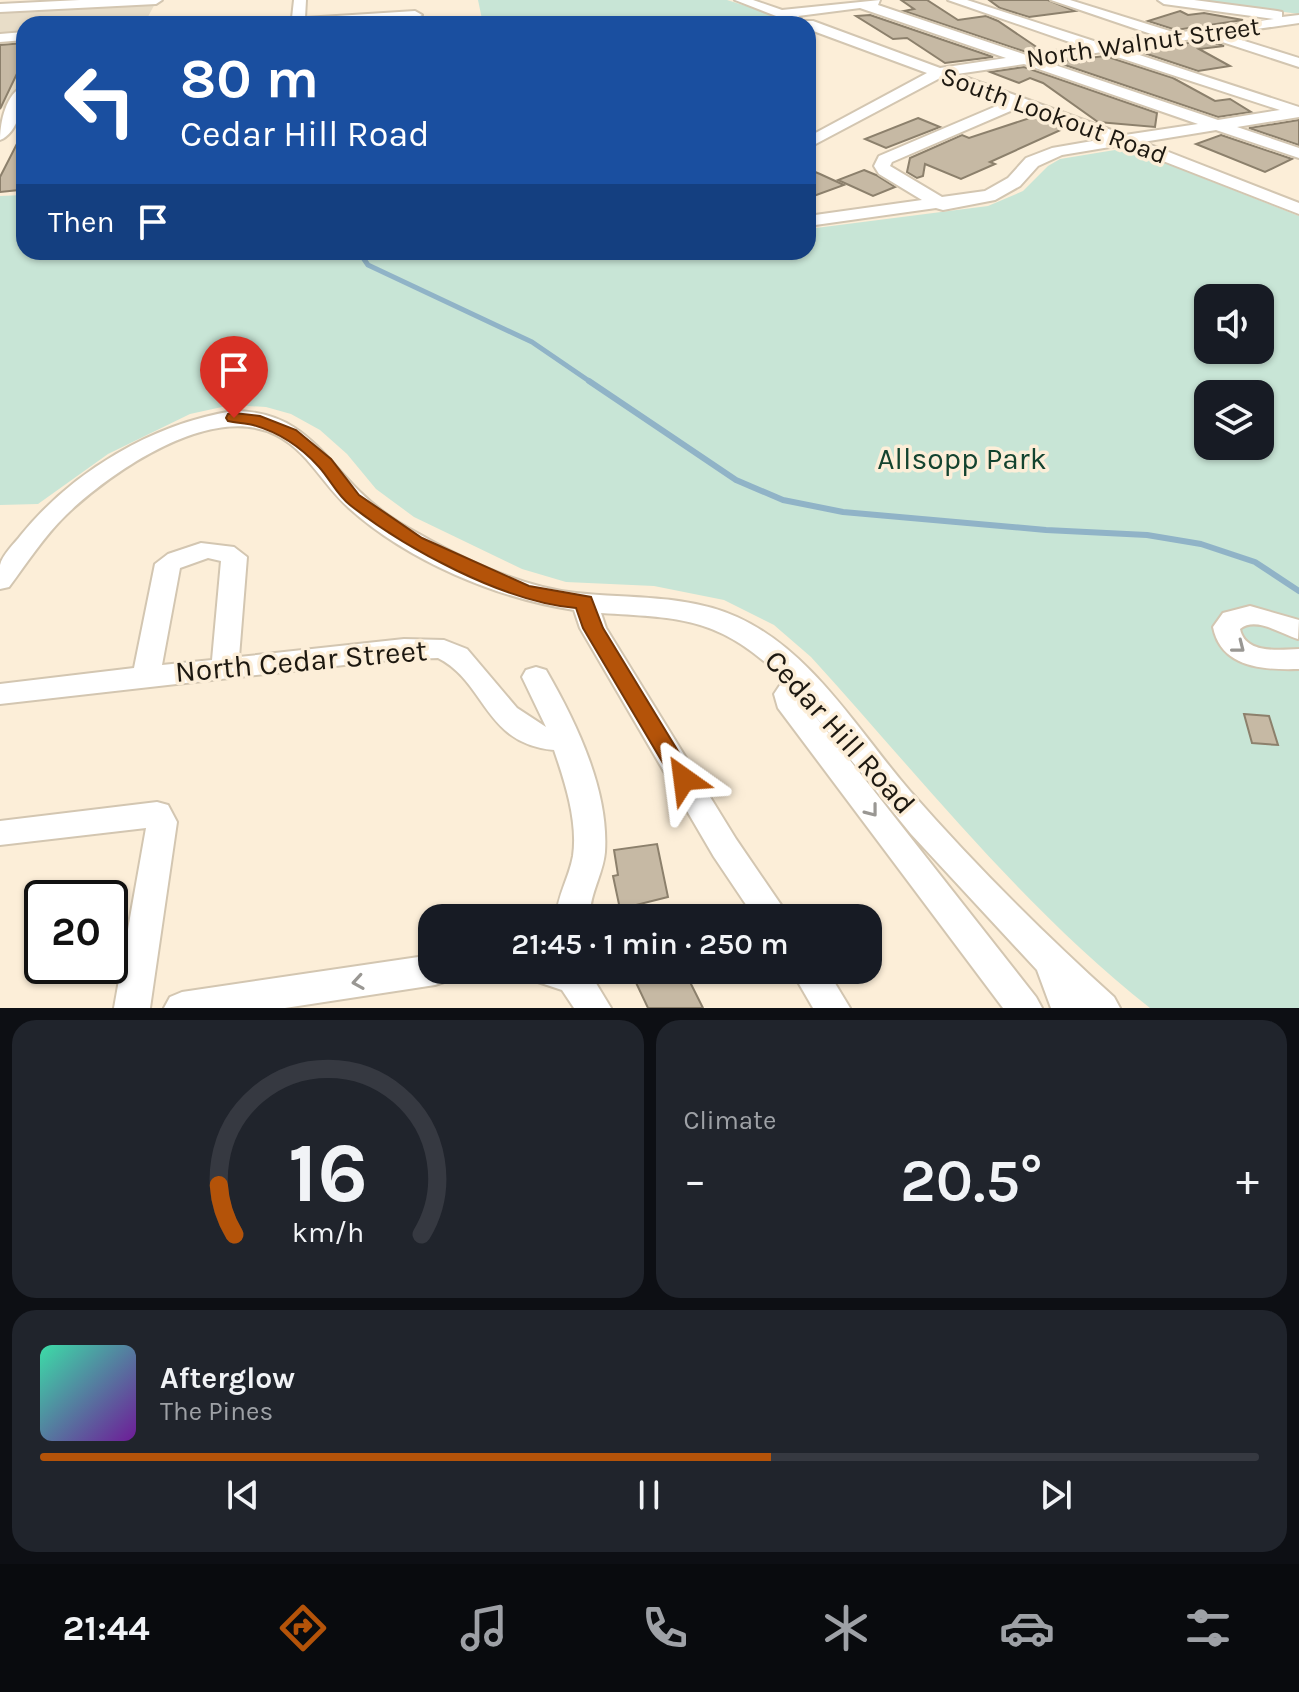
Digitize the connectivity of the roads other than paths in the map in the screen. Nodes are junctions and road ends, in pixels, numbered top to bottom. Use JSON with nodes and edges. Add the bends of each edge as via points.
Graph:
{"nodes":[{"id":1,"x":156,"y":0,"type":"edge"},
{"id":2,"x":741,"y":0,"type":"edge"},
{"id":3,"x":892,"y":0,"type":"edge"},
{"id":4,"x":954,"y":0,"type":"edge"},
{"id":5,"x":1057,"y":0,"type":"edge"},
{"id":6,"x":1164,"y":0,"type":"edge"},
{"id":7,"x":84,"y":2,"type":"edge"},
{"id":8,"x":862,"y":4,"type":"junction"},
{"id":9,"x":141,"y":6,"type":"edge"},
{"id":10,"x":0,"y":8,"type":"edge"},
{"id":11,"x":1100,"y":12,"type":"junction"},
{"id":12,"x":415,"y":15,"type":"dead end"},
{"id":13,"x":67,"y":16,"type":"dead end"},
{"id":14,"x":400,"y":16,"type":"edge"},
{"id":15,"x":778,"y":16,"type":"edge"},
{"id":16,"x":800,"y":16,"type":"edge"},
{"id":17,"x":1299,"y":19,"type":"edge"},
{"id":18,"x":816,"y":27,"type":"edge"},
{"id":19,"x":1222,"y":31,"type":"junction"},
{"id":20,"x":1207,"y":34,"type":"junction"},
{"id":21,"x":1177,"y":38,"type":"junction"},
{"id":22,"x":1103,"y":49,"type":"junction"},
{"id":23,"x":1021,"y":60,"type":"junction"},
{"id":24,"x":1299,"y":63,"type":"edge"},
{"id":25,"x":940,"y":72,"type":"junction"},
{"id":26,"x":1019,"y":102,"type":"junction"},
{"id":27,"x":13,"y":109,"type":"edge"},
{"id":28,"x":1299,"y":112,"type":"edge"},
{"id":29,"x":1215,"y":125,"type":"junction"},
{"id":30,"x":0,"y":135,"type":"edge"},
{"id":31,"x":816,"y":139,"type":"edge"},
{"id":32,"x":1127,"y":141,"type":"junction"},
{"id":33,"x":1299,"y":153,"type":"edge"},
{"id":34,"x":943,"y":205,"type":"junction"},
{"id":35,"x":1299,"y":209,"type":"edge"},
{"id":36,"x":816,"y":220,"type":"edge"},
{"id":37,"x":0,"y":581,"type":"edge"},
{"id":38,"x":584,"y":602,"type":"junction"},
{"id":39,"x":1298,"y":629,"type":"edge"},
{"id":40,"x":1299,"y":657,"type":"edge"},
{"id":41,"x":225,"y":667,"type":"junction"},
{"id":42,"x":146,"y":675,"type":"junction"},
{"id":43,"x":536,"y":677,"type":"dead end"},
{"id":44,"x":801,"y":683,"type":"junction"},
{"id":45,"x":0,"y":694,"type":"edge"},
{"id":46,"x":566,"y":740,"type":"junction"},
{"id":47,"x":0,"y":833,"type":"edge"},
{"id":48,"x":572,"y":904,"type":"edge"},
{"id":49,"x":763,"y":904,"type":"edge"},
{"id":50,"x":1052,"y":962,"type":"junction"},
{"id":51,"x":418,"y":973,"type":"edge"},
{"id":52,"x":574,"y":984,"type":"edge"},
{"id":53,"x":817,"y":984,"type":"edge"},
{"id":54,"x":261,"y":1002,"type":"edge"},
{"id":55,"x":132,"y":1008,"type":"edge"},
{"id":56,"x":182,"y":1008,"type":"edge"},
{"id":57,"x":593,"y":1008,"type":"edge"},
{"id":58,"x":832,"y":1008,"type":"edge"},
{"id":59,"x":1024,"y":1008,"type":"edge"},
{"id":60,"x":1070,"y":1008,"type":"edge"},
{"id":61,"x":1102,"y":1008,"type":"edge"}],
"edges":[{"from":1,"to":9,"type":"street"},
{"from":2,"to":15,"type":"street","name":"South Lookout Road"},
{"from":3,"to":8,"type":"street"},
{"from":4,"to":22,"type":"street"},
{"from":5,"to":11,"type":"street"},
{"from":6,"to":17,"type":"street"},
{"from":7,"to":9,"type":"street"},
{"from":7,"to":10,"type":"street"},
{"from":7,"to":13,"type":"street"},
{"from":8,"to":16,"type":"street"},
{"from":8,"to":23,"type":"street"},
{"from":11,"to":19,"type":"street"},
{"from":11,"to":21,"type":"street"},
{"from":12,"to":14,"type":"street"},
{"from":17,"to":19,"type":"street","name":"North Walnut Street"},
{"from":18,"to":25,"type":"street","name":"South Lookout Road"},
{"from":19,"to":20,"type":"street","name":"North Walnut Street"},
{"from":20,"to":21,"type":"street","name":"North Walnut Street"},
{"from":20,"to":24,"type":"street"},
{"from":21,"to":22,"type":"street","name":"North Walnut Street"},
{"from":22,"to":23,"type":"street","name":"North Walnut Street"},
{"from":22,"to":28,"type":"street"},
{"from":23,"to":25,"type":"street","name":"North Walnut Street"},
{"from":23,"to":29,"type":"street"},
{"from":25,"to":26,"type":"street","name":"South Lookout Road"},
{"from":25,"to":31,"type":"street"},
{"from":26,"to":32,"type":"street","name":"South Lookout Road"},
{"from":26,"to":34,"type":"street","via":[[890,155],[882,163],[885,170]]},
{"from":27,"to":30,"type":"street"},
{"from":28,"to":29,"type":"street"},
{"from":29,"to":32,"type":"street"},
{"from":29,"to":33,"type":"street"},
{"from":32,"to":34,"type":"street","via":[[1051,153],[1032,162],[998,193]]},
{"from":32,"to":35,"type":"street","name":"South Lookout Road"},
{"from":34,"to":36,"type":"street"},
{"from":37,"to":38,"type":"street","name":"Cedar Hill Road","via":[[43,524],[81,490],[185,430],[234,418],[254,419],[290,433],[325,463],[353,499],[415,542],[523,591]]},
{"from":38,"to":44,"type":"street","name":"Cedar Hill Road","via":[[676,607],[712,616],[755,638]]},
{"from":38,"to":49,"type":"street","via":[[593,628]]},
{"from":39,"to":40,"type":"street"},
{"from":39,"to":40,"type":"street","one_way":true,"via":[[1256,615],[1236,617],[1226,627],[1230,641],[1247,654],[1270,660]]},
{"from":41,"to":42,"type":"street","name":"North Cedar Street"},
{"from":41,"to":42,"type":"street","via":[[234,557],[217,549],[193,551],[168,564]]},
{"from":41,"to":46,"type":"street","name":"North Cedar Street","via":[[445,649],[463,661],[508,719],[550,741]]},
{"from":42,"to":45,"type":"street","name":"North Cedar Street"},
{"from":43,"to":46,"type":"street"},
{"from":44,"to":50,"type":"street","name":"Cedar Hill Road","via":[[989,901]]},
{"from":44,"to":59,"type":"street","one_way":true,"via":[[788,694],[788,701]]},
{"from":46,"to":48,"type":"street","via":[[589,841],[584,876]]},
{"from":47,"to":55,"type":"street","via":[[157,814],[162,822]]},
{"from":50,"to":60,"type":"street"},
{"from":50,"to":61,"type":"street","name":"Cedar Hill Road"},
{"from":51,"to":54,"type":"street","one_way":true},
{"from":52,"to":57,"type":"street"},
{"from":53,"to":58,"type":"street"},
{"from":54,"to":56,"type":"street"}]}
